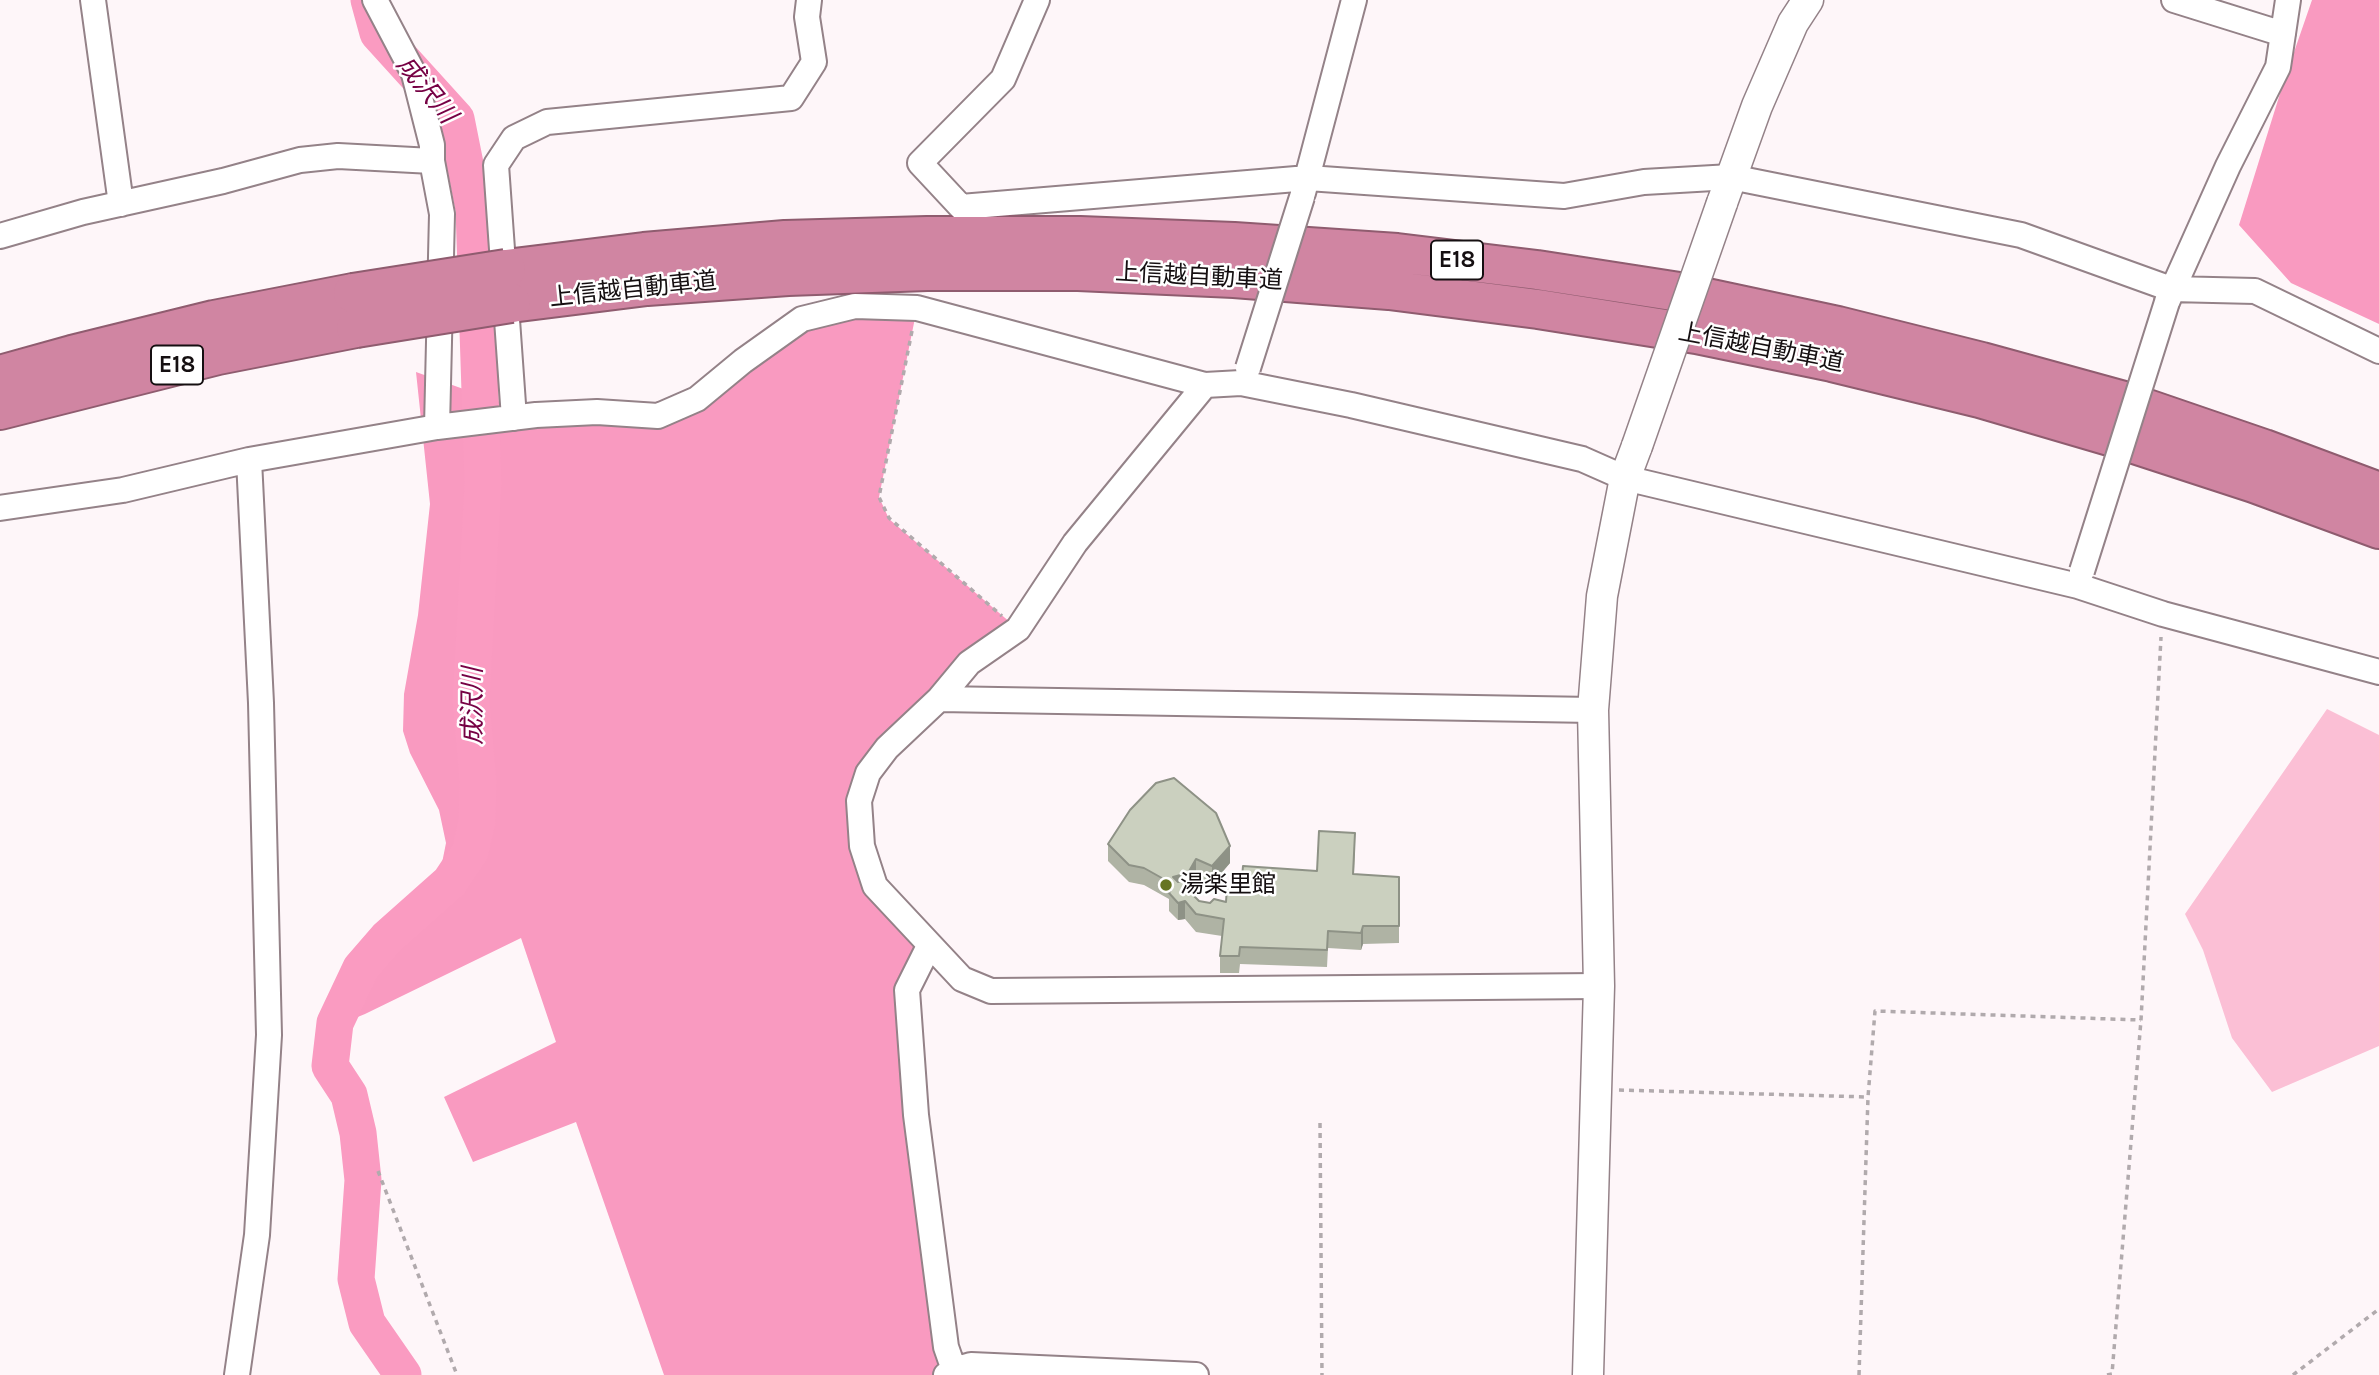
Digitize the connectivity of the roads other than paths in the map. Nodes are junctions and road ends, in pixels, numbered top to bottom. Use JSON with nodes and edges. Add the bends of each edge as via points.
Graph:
{"nodes":[{"id":1,"x":93,"y":0,"type":"edge"},
{"id":2,"x":375,"y":0,"type":"edge"},
{"id":3,"x":809,"y":0,"type":"edge"},
{"id":4,"x":1037,"y":0,"type":"edge"},
{"id":5,"x":1354,"y":0,"type":"edge"},
{"id":6,"x":1808,"y":0,"type":"edge"},
{"id":7,"x":2174,"y":0,"type":"edge"},
{"id":8,"x":2288,"y":0,"type":"edge"},
{"id":9,"x":2283,"y":34,"type":"junction"},
{"id":10,"x":432,"y":161,"type":"junction"},
{"id":11,"x":1305,"y":187,"type":"junction"},
{"id":12,"x":1727,"y":190,"type":"junction"},
{"id":13,"x":121,"y":204,"type":"junction"},
{"id":14,"x":0,"y":236,"type":"edge"},
{"id":15,"x":508,"y":286,"type":"junction"},
{"id":16,"x":2169,"y":295,"type":"junction"},
{"id":17,"x":354,"y":310,"type":"junction"},
{"id":18,"x":2379,"y":351,"type":"edge"},
{"id":19,"x":0,"y":375,"type":"edge"},
{"id":20,"x":1245,"y":375,"type":"junction"},
{"id":21,"x":1205,"y":385,"type":"junction"},
{"id":22,"x":0,"y":410,"type":"edge"},
{"id":23,"x":514,"y":418,"type":"junction"},
{"id":24,"x":438,"y":427,"type":"junction"},
{"id":25,"x":249,"y":460,"type":"junction"},
{"id":26,"x":1625,"y":478,"type":"junction"},
{"id":27,"x":2379,"y":492,"type":"edge"},
{"id":28,"x":0,"y":508,"type":"edge"},
{"id":29,"x":2379,"y":529,"type":"edge"},
{"id":30,"x":2080,"y":579,"type":"junction"},
{"id":31,"x":2379,"y":672,"type":"edge"},
{"id":32,"x":939,"y":699,"type":"junction"},
{"id":33,"x":1593,"y":710,"type":"junction"},
{"id":34,"x":929,"y":946,"type":"junction"},
{"id":35,"x":1600,"y":986,"type":"junction"},
{"id":36,"x":950,"y":1372,"type":"edge"},
{"id":37,"x":237,"y":1375,"type":"edge"},
{"id":38,"x":1196,"y":1375,"type":"edge"},
{"id":39,"x":1588,"y":1375,"type":"edge"}],
"edges":[{"from":1,"to":13,"type":"street"},
{"from":2,"to":10,"type":"street","via":[[414,74]]},
{"from":3,"to":23,"type":"street","via":[[814,62],[791,98],[547,122],[514,138],[496,165]]},
{"from":4,"to":11,"type":"street","via":[[1003,79],[920,163],[961,207]]},
{"from":5,"to":11,"type":"street"},
{"from":6,"to":12,"type":"street","via":[[1787,35]]},
{"from":7,"to":9,"type":"street"},
{"from":8,"to":9,"type":"street"},
{"from":9,"to":16,"type":"street","via":[[2278,67]]},
{"from":10,"to":13,"type":"street","via":[[338,156],[300,160]]},
{"from":10,"to":24,"type":"street","via":[[442,214]]},
{"from":11,"to":12,"type":"street","via":[[1564,197],[1644,182]]},
{"from":11,"to":20,"type":"street","bridge":true},
{"from":12,"to":16,"type":"street","via":[[2021,235]]},
{"from":12,"to":26,"type":"street","bridge":true},
{"from":13,"to":14,"type":"street"},
{"from":15,"to":17,"type":"highway","name":"上信越自動車道","number":"E18","bridge":true},
{"from":15,"to":27,"type":"highway","name":"上信越自動車道","number":"E18","via":[[644,253],[785,240],[1080,236],[1383,252],[1679,292],[1838,326],[2124,401]]},
{"from":15,"to":29,"type":"highway","name":"上信越自動車道","number":"E18","via":[[660,285],[927,271],[1104,272],[1403,292],[1538,309],[1696,334],[1980,398],[2254,483]]},
{"from":16,"to":18,"type":"street","via":[[2255,291]]},
{"from":16,"to":30,"type":"street","bridge":true},
{"from":17,"to":19,"type":"highway","name":"上信越自動車道","number":"E18","via":[[214,320]]},
{"from":17,"to":22,"type":"highway","name":"上信越自動車道","number":"E18","via":[[219,355]]},
{"from":20,"to":21,"type":"street"},
{"from":20,"to":26,"type":"street","via":[[1582,459]]},
{"from":21,"to":23,"type":"street","via":[[917,308],[855,306],[802,319],[697,399],[658,416],[597,412]]},
{"from":21,"to":32,"type":"street","via":[[1075,543],[1018,629],[969,663]]},
{"from":23,"to":24,"type":"street"},
{"from":24,"to":25,"type":"street"},
{"from":25,"to":28,"type":"street","via":[[123,490]]},
{"from":25,"to":37,"type":"street","via":[[261,703],[269,1035],[257,1236]]},
{"from":26,"to":30,"type":"street"},
{"from":26,"to":33,"type":"street","via":[[1602,596]]},
{"from":30,"to":31,"type":"street","via":[[2163,614]]},
{"from":32,"to":33,"type":"street"},
{"from":32,"to":34,"type":"street","via":[[887,748],[868,773],[859,801],[862,846],[875,886]]},
{"from":33,"to":35,"type":"street"},
{"from":34,"to":35,"type":"street","via":[[962,979],[991,991]]},
{"from":34,"to":36,"type":"street","via":[[907,990],[916,1115]]},
{"from":35,"to":39,"type":"street"},
{"from":36,"to":38,"type":"street","via":[[971,1364]]}]}
